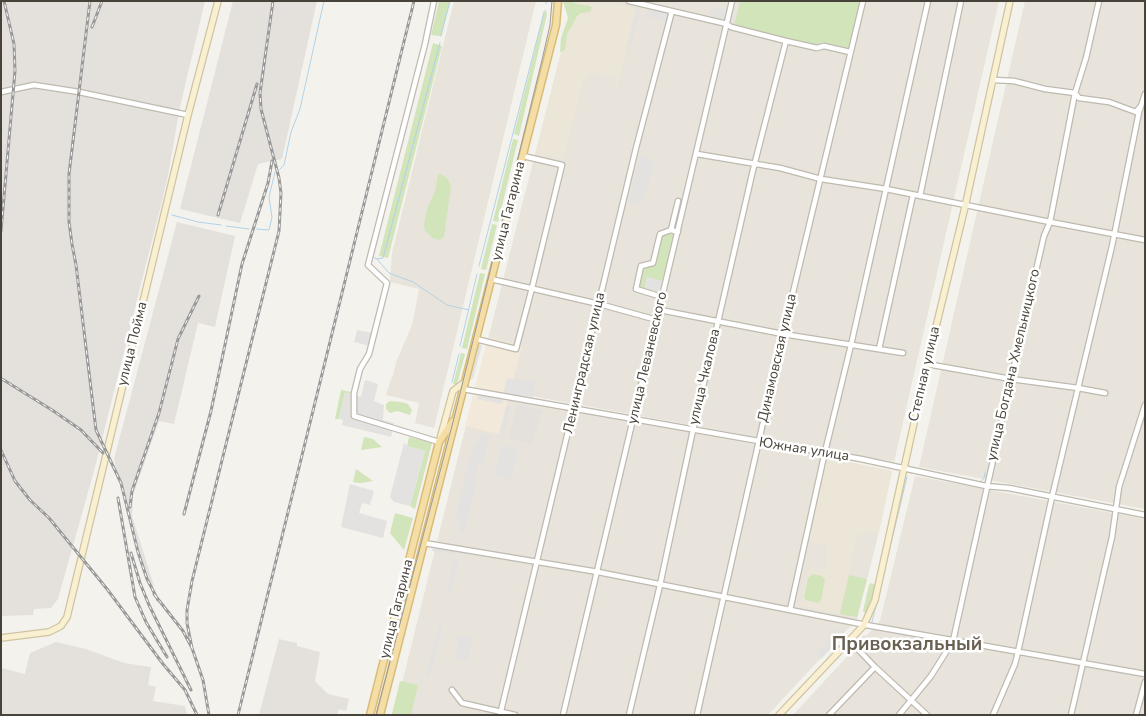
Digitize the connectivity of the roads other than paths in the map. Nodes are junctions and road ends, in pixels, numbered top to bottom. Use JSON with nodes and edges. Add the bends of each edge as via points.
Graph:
{"nodes":[{"id":1,"x":218,"y":1,"type":"edge"},
{"id":2,"x":434,"y":1,"type":"edge"},
{"id":3,"x":558,"y":1,"type":"edge"},
{"id":4,"x":629,"y":1,"type":"edge"},
{"id":5,"x":732,"y":1,"type":"edge"},
{"id":6,"x":863,"y":1,"type":"edge"},
{"id":7,"x":928,"y":1,"type":"edge"},
{"id":8,"x":961,"y":1,"type":"edge"},
{"id":9,"x":1010,"y":1,"type":"edge"},
{"id":10,"x":1099,"y":1,"type":"edge"},
{"id":11,"x":672,"y":11,"type":"junction"},
{"id":12,"x":727,"y":24,"type":"junction"},
{"id":13,"x":786,"y":40,"type":"junction"},
{"id":14,"x":850,"y":52,"type":"junction"},
{"id":15,"x":994,"y":80,"type":"junction"},
{"id":16,"x":1,"y":92,"type":"edge"},
{"id":17,"x":1075,"y":93,"type":"junction"},
{"id":18,"x":1145,"y":94,"type":"edge"},
{"id":19,"x":1143,"y":107,"type":"edge"},
{"id":20,"x":188,"y":115,"type":"junction"},
{"id":21,"x":697,"y":154,"type":"junction"},
{"id":22,"x":523,"y":156,"type":"junction"},
{"id":23,"x":754,"y":164,"type":"junction"},
{"id":24,"x":821,"y":179,"type":"junction"},
{"id":25,"x":886,"y":188,"type":"junction"},
{"id":26,"x":913,"y":195,"type":"junction"},
{"id":27,"x":920,"y":196,"type":"junction"},
{"id":28,"x":678,"y":201,"type":"dead end"},
{"id":29,"x":966,"y":205,"type":"junction"},
{"id":30,"x":1050,"y":222,"type":"junction"},
{"id":31,"x":670,"y":230,"type":"junction"},
{"id":32,"x":678,"y":232,"type":"junction"},
{"id":33,"x":1114,"y":233,"type":"junction"},
{"id":34,"x":1145,"y":240,"type":"edge"},
{"id":35,"x":492,"y":279,"type":"junction"},
{"id":36,"x":532,"y":288,"type":"junction"},
{"id":37,"x":662,"y":297,"type":"junction"},
{"id":38,"x":598,"y":304,"type":"junction"},
{"id":39,"x":660,"y":310,"type":"junction"},
{"id":40,"x":657,"y":320,"type":"junction"},
{"id":41,"x":718,"y":322,"type":"junction"},
{"id":42,"x":784,"y":334,"type":"junction"},
{"id":43,"x":476,"y":340,"type":"junction"},
{"id":44,"x":851,"y":345,"type":"junction"},
{"id":45,"x":878,"y":349,"type":"junction"},
{"id":46,"x":903,"y":354,"type":"dead end"},
{"id":47,"x":928,"y":364,"type":"junction"},
{"id":48,"x":1011,"y":379,"type":"junction"},
{"id":49,"x":464,"y":385,"type":"junction"},
{"id":50,"x":1078,"y":388,"type":"junction"},
{"id":51,"x":1106,"y":393,"type":"dead end"},
{"id":52,"x":1145,"y":405,"type":"edge"},
{"id":53,"x":574,"y":408,"type":"junction"},
{"id":54,"x":634,"y":419,"type":"junction"},
{"id":55,"x":455,"y":420,"type":"junction"},
{"id":56,"x":693,"y":430,"type":"junction"},
{"id":57,"x":439,"y":442,"type":"junction"},
{"id":58,"x":758,"y":442,"type":"junction"},
{"id":59,"x":825,"y":453,"type":"junction"},
{"id":60,"x":904,"y":469,"type":"junction"},
{"id":61,"x":986,"y":486,"type":"junction"},
{"id":62,"x":1052,"y":497,"type":"junction"},
{"id":63,"x":1117,"y":511,"type":"junction"},
{"id":64,"x":1145,"y":515,"type":"edge"},
{"id":65,"x":424,"y":543,"type":"junction"},
{"id":66,"x":536,"y":563,"type":"junction"},
{"id":67,"x":598,"y":572,"type":"junction"},
{"id":68,"x":660,"y":585,"type":"junction"},
{"id":69,"x":724,"y":598,"type":"junction"},
{"id":70,"x":790,"y":610,"type":"junction"},
{"id":71,"x":864,"y":625,"type":"junction"},
{"id":72,"x":1,"y":638,"type":"edge"},
{"id":73,"x":849,"y":640,"type":"junction"},
{"id":74,"x":952,"y":641,"type":"junction"},
{"id":75,"x":1018,"y":652,"type":"junction"},
{"id":76,"x":1083,"y":663,"type":"junction"},
{"id":77,"x":875,"y":667,"type":"junction"},
{"id":78,"x":1145,"y":674,"type":"edge"},
{"id":79,"x":1145,"y":682,"type":"edge"},
{"id":80,"x":452,"y":690,"type":"dead end"},
{"id":81,"x":912,"y":700,"type":"junction"},
{"id":82,"x":501,"y":713,"type":"edge"},
{"id":83,"x":370,"y":715,"type":"edge"},
{"id":84,"x":380,"y":715,"type":"edge"},
{"id":85,"x":515,"y":715,"type":"edge"},
{"id":86,"x":563,"y":715,"type":"edge"},
{"id":87,"x":629,"y":715,"type":"edge"},
{"id":88,"x":697,"y":715,"type":"edge"},
{"id":89,"x":779,"y":715,"type":"edge"},
{"id":90,"x":829,"y":715,"type":"edge"},
{"id":91,"x":899,"y":715,"type":"edge"},
{"id":92,"x":927,"y":715,"type":"edge"},
{"id":93,"x":993,"y":715,"type":"edge"},
{"id":94,"x":1071,"y":715,"type":"edge"},
{"id":95,"x":1136,"y":715,"type":"edge"}],
"edges":[{"from":1,"to":20,"type":"street","name":"улица Пойма"},
{"from":2,"to":57,"type":"street","via":[[368,265],[387,283],[369,354],[360,369],[354,393],[354,416]]},
{"from":3,"to":22,"type":"main road","name":"улица Гагарина","via":[[556,25]]},
{"from":4,"to":11,"type":"street"},
{"from":5,"to":12,"type":"street","name":"улица Леваневского"},
{"from":6,"to":14,"type":"street","name":"Динамовская улица"},
{"from":7,"to":25,"type":"street"},
{"from":8,"to":27,"type":"street"},
{"from":9,"to":15,"type":"street","name":"Степная улица"},
{"from":10,"to":17,"type":"street","name":"улица Богдана Хмельницкого"},
{"from":11,"to":12,"type":"street"},
{"from":11,"to":38,"type":"street","name":"Ленинградская улица"},
{"from":12,"to":13,"type":"street"},
{"from":12,"to":21,"type":"street","name":"улица Леваневского"},
{"from":13,"to":14,"type":"street"},
{"from":13,"to":23,"type":"street","name":"улица Чкалова"},
{"from":14,"to":24,"type":"street","name":"Динамовская улица"},
{"from":15,"to":17,"type":"street"},
{"from":15,"to":29,"type":"street","name":"Степная улица"},
{"from":16,"to":20,"type":"street","via":[[34,85]]},
{"from":17,"to":19,"type":"street","via":[[1079,98],[1109,102],[1136,112],[1141,105]]},
{"from":17,"to":30,"type":"street","name":"улица Богдана Хмельницкого"},
{"from":18,"to":19,"type":"street"},
{"from":19,"to":33,"type":"street"},
{"from":20,"to":72,"type":"street","name":"улица Пойма","via":[[67,618],[50,632]]},
{"from":21,"to":23,"type":"street"},
{"from":21,"to":32,"type":"street","name":"улица Леваневского"},
{"from":22,"to":35,"type":"main road","name":"улица Гагарина"},
{"from":22,"to":36,"type":"street","via":[[562,165]]},
{"from":23,"to":24,"type":"street"},
{"from":23,"to":41,"type":"street","name":"улица Чкалова"},
{"from":24,"to":25,"type":"street"},
{"from":24,"to":42,"type":"street","name":"Динамовская улица"},
{"from":25,"to":26,"type":"street"},
{"from":25,"to":44,"type":"street"},
{"from":26,"to":27,"type":"street"},
{"from":26,"to":45,"type":"street"},
{"from":27,"to":29,"type":"street"},
{"from":28,"to":31,"type":"street"},
{"from":29,"to":30,"type":"street"},
{"from":29,"to":47,"type":"street","name":"Степная улица"},
{"from":30,"to":33,"type":"street"},
{"from":30,"to":48,"type":"street","name":"улица Богдана Хмельницкого"},
{"from":31,"to":32,"type":"street"},
{"from":31,"to":37,"type":"street","via":[[660,234],[653,263],[641,266],[636,289]]},
{"from":32,"to":37,"type":"street","name":"улица Леваневского"},
{"from":33,"to":34,"type":"street"},
{"from":33,"to":50,"type":"street"},
{"from":35,"to":36,"type":"street"},
{"from":35,"to":43,"type":"main road","name":"улица Гагарина"},
{"from":36,"to":38,"type":"street"},
{"from":36,"to":43,"type":"street","via":[[516,349]]},
{"from":37,"to":39,"type":"street","name":"улица Леваневского"},
{"from":38,"to":40,"type":"street"},
{"from":38,"to":53,"type":"street","name":"Ленинградская улица"},
{"from":39,"to":40,"type":"street","name":"улица Леваневского"},
{"from":39,"to":41,"type":"street"},
{"from":40,"to":54,"type":"street","name":"улица Леваневского"},
{"from":41,"to":42,"type":"street"},
{"from":41,"to":56,"type":"street","name":"улица Чкалова"},
{"from":42,"to":44,"type":"street"},
{"from":42,"to":58,"type":"street","name":"Динамовская улица"},
{"from":43,"to":49,"type":"main road","name":"улица Гагарина"},
{"from":44,"to":45,"type":"street"},
{"from":44,"to":59,"type":"street"},
{"from":45,"to":46,"type":"street"},
{"from":47,"to":48,"type":"street"},
{"from":47,"to":60,"type":"street","name":"Степная улица"},
{"from":48,"to":50,"type":"street"},
{"from":48,"to":61,"type":"street","name":"улица Богдана Хмельницкого"},
{"from":49,"to":53,"type":"street","name":"Южная улица"},
{"from":49,"to":55,"type":"main road","name":"улица Гагарина"},
{"from":49,"to":57,"type":"street","via":[[453,391]]},
{"from":50,"to":51,"type":"street"},
{"from":50,"to":62,"type":"street"},
{"from":52,"to":63,"type":"street","via":[[1120,487]]},
{"from":53,"to":54,"type":"street","name":"Южная улица"},
{"from":53,"to":66,"type":"street","name":"Ленинградская улица"},
{"from":54,"to":56,"type":"street","name":"Южная улица"},
{"from":54,"to":67,"type":"street","name":"улица Леваневского"},
{"from":55,"to":57,"type":"main road","name":"улица Гагарина"},
{"from":55,"to":65,"type":"main road","name":"улица Гагарина"},
{"from":56,"to":58,"type":"street","name":"Южная улица"},
{"from":56,"to":68,"type":"street","name":"улица Чкалова"},
{"from":57,"to":83,"type":"main road","name":"улица Гагарина"},
{"from":58,"to":59,"type":"street","name":"Южная улица"},
{"from":58,"to":69,"type":"street","name":"Динамовская улица"},
{"from":59,"to":60,"type":"street","name":"Южная улица"},
{"from":59,"to":70,"type":"street"},
{"from":60,"to":61,"type":"street","name":"Южная улица"},
{"from":60,"to":71,"type":"street","name":"Степная улица","via":[[874,600]]},
{"from":61,"to":62,"type":"street","name":"Южная улица"},
{"from":61,"to":74,"type":"street","name":"улица Богдана Хмельницкого"},
{"from":62,"to":63,"type":"street","name":"Южная улица"},
{"from":62,"to":75,"type":"street"},
{"from":63,"to":64,"type":"street","name":"Южная улица"},
{"from":63,"to":76,"type":"street"},
{"from":65,"to":66,"type":"street"},
{"from":65,"to":84,"type":"main road","name":"улица Гагарина"},
{"from":66,"to":67,"type":"street"},
{"from":66,"to":82,"type":"street","name":"Ленинградская улица"},
{"from":67,"to":68,"type":"street"},
{"from":67,"to":86,"type":"street","name":"улица Леваневского"},
{"from":68,"to":69,"type":"street"},
{"from":68,"to":87,"type":"street","name":"улица Чкалова"},
{"from":69,"to":70,"type":"street"},
{"from":69,"to":88,"type":"street","name":"Динамовская улица"},
{"from":70,"to":71,"type":"street"},
{"from":71,"to":73,"type":"street","name":"Степная улица"},
{"from":71,"to":74,"type":"street"},
{"from":73,"to":77,"type":"street"},
{"from":73,"to":89,"type":"street","name":"Степная улица"},
{"from":74,"to":75,"type":"street"},
{"from":74,"to":81,"type":"street","name":"улица Богдана Хмельницкого"},
{"from":75,"to":76,"type":"street"},
{"from":75,"to":93,"type":"street"},
{"from":76,"to":78,"type":"street"},
{"from":76,"to":94,"type":"street"},
{"from":77,"to":81,"type":"street"},
{"from":77,"to":90,"type":"street"},
{"from":79,"to":95,"type":"street"},
{"from":80,"to":82,"type":"street","via":[[462,703]]},
{"from":81,"to":91,"type":"street","name":"улица Богдана Хмельницкого"},
{"from":81,"to":92,"type":"street"},
{"from":82,"to":85,"type":"street"}]}
